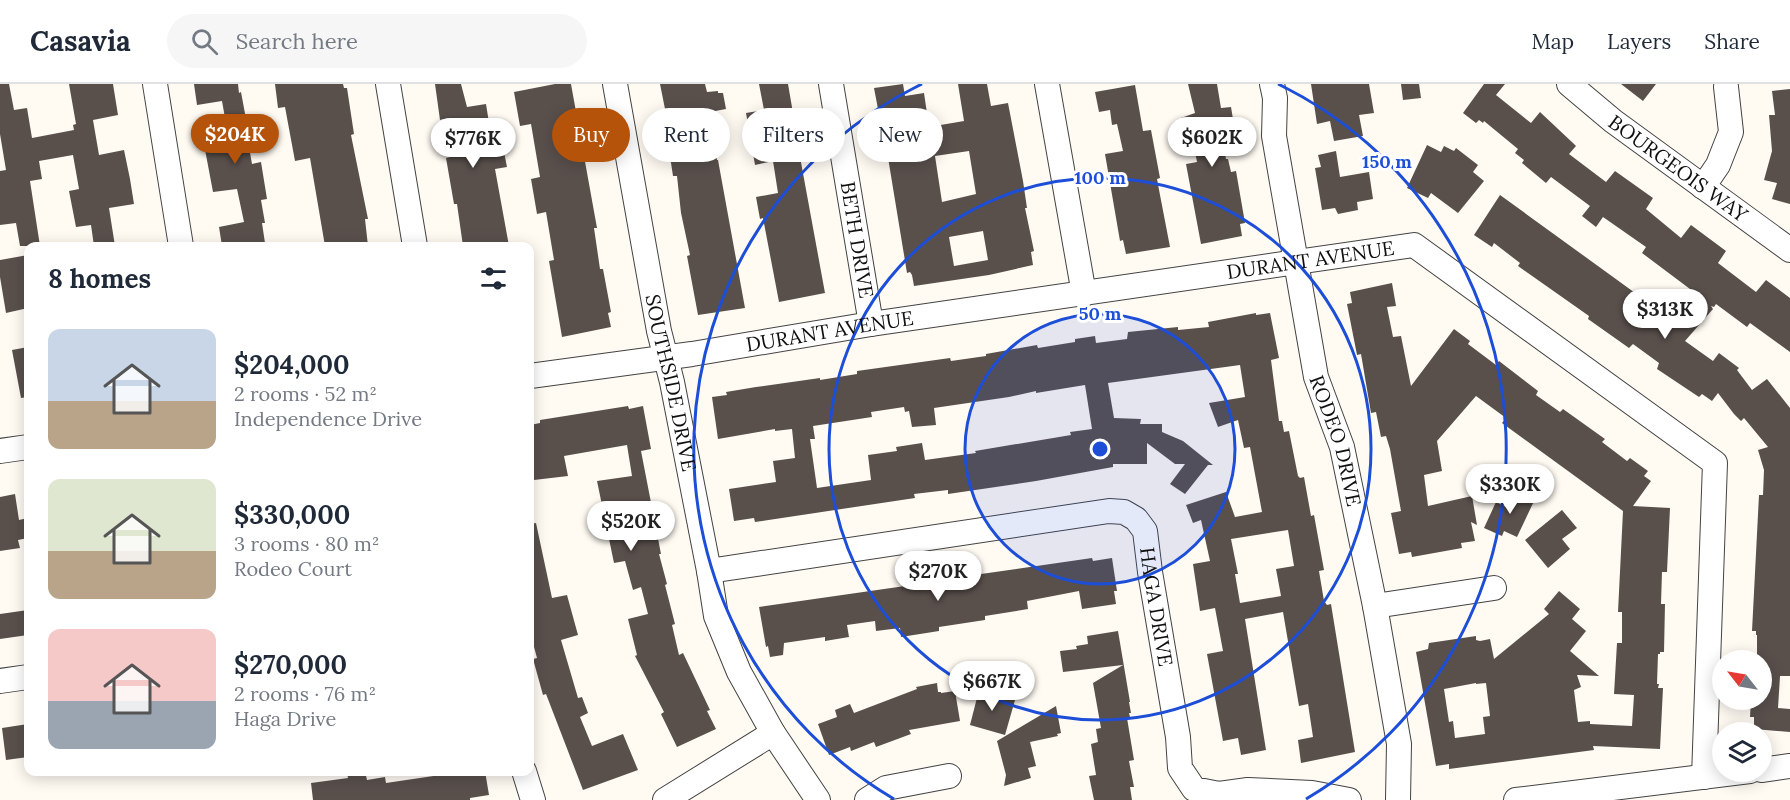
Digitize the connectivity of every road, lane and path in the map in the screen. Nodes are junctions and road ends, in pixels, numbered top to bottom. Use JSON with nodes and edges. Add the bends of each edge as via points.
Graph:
{"nodes":[{"id":1,"x":155,"y":84,"type":"edge"},
{"id":2,"x":388,"y":84,"type":"edge"},
{"id":3,"x":615,"y":84,"type":"edge"},
{"id":4,"x":831,"y":84,"type":"edge"},
{"id":5,"x":1047,"y":84,"type":"edge"},
{"id":6,"x":1272,"y":84,"type":"edge"},
{"id":7,"x":1569,"y":84,"type":"edge"},
{"id":8,"x":1726,"y":87,"type":"dead end"},
{"id":9,"x":1703,"y":187,"type":"junction"},
{"id":10,"x":180,"y":242,"type":"edge"},
{"id":11,"x":414,"y":242,"type":"edge"},
{"id":12,"x":1790,"y":250,"type":"edge"},
{"id":13,"x":1296,"y":262,"type":"junction"},
{"id":14,"x":1084,"y":294,"type":"junction"},
{"id":15,"x":871,"y":324,"type":"junction"},
{"id":16,"x":666,"y":358,"type":"junction"},
{"id":17,"x":534,"y":375,"type":"edge"},
{"id":18,"x":24,"y":448,"type":"edge"},
{"id":19,"x":0,"y":451,"type":"edge"},
{"id":20,"x":709,"y":571,"type":"junction"},
{"id":21,"x":1494,"y":588,"type":"dead end"},
{"id":22,"x":1375,"y":606,"type":"junction"},
{"id":23,"x":24,"y":678,"type":"edge"},
{"id":24,"x":0,"y":681,"type":"edge"},
{"id":25,"x":773,"y":733,"type":"junction"},
{"id":26,"x":1790,"y":766,"type":"edge"},
{"id":27,"x":1772,"y":768,"type":"edge"},
{"id":28,"x":526,"y":776,"type":"edge"},
{"id":29,"x":949,"y":776,"type":"dead end"},
{"id":30,"x":1712,"y":776,"type":"edge"},
{"id":31,"x":1704,"y":777,"type":"junction"},
{"id":32,"x":533,"y":800,"type":"edge"},
{"id":33,"x":665,"y":800,"type":"edge"},
{"id":34,"x":818,"y":800,"type":"edge"},
{"id":35,"x":867,"y":800,"type":"edge"},
{"id":36,"x":1349,"y":800,"type":"edge"},
{"id":37,"x":1398,"y":800,"type":"edge"},
{"id":38,"x":1515,"y":800,"type":"edge"}],
"edges":[{"from":1,"to":10,"type":"street"},
{"from":2,"to":11,"type":"street"},
{"from":3,"to":16,"type":"street","name":"SOUTHSIDE DRIVE"},
{"from":4,"to":15,"type":"street","name":"BETH DRIVE"},
{"from":5,"to":14,"type":"street"},
{"from":6,"to":13,"type":"street","name":"RODEO DRIVE","via":[[1274,136]]},
{"from":7,"to":9,"type":"street","name":"BOURGEOIS WAY"},
{"from":8,"to":9,"type":"street","via":[[1731,132],[1718,165]]},
{"from":9,"to":12,"type":"street","name":"BOURGEOIS WAY"},
{"from":13,"to":14,"type":"street","name":"DURANT AVENUE"},
{"from":13,"to":22,"type":"street","name":"RODEO DRIVE","via":[[1316,378],[1342,447]]},
{"from":13,"to":31,"type":"street","name":"DURANT AVENUE","via":[[1414,245],[1715,463]]},
{"from":14,"to":15,"type":"street","name":"DURANT AVENUE"},
{"from":15,"to":16,"type":"street","name":"DURANT AVENUE"},
{"from":16,"to":17,"type":"street","name":"DURANT AVENUE"},
{"from":16,"to":20,"type":"street","name":"SOUTHSIDE DRIVE"},
{"from":18,"to":19,"type":"street"},
{"from":20,"to":25,"type":"street","name":"SOUTHSIDE DRIVE","via":[[716,616],[739,672]]},
{"from":20,"to":36,"type":"street","name":"HAGA DRIVE","via":[[1109,511],[1124,512],[1145,531],[1180,768],[1194,789],[1219,794],[1248,790],[1312,793]]},
{"from":21,"to":22,"type":"street"},
{"from":22,"to":37,"type":"street","name":"RODEO DRIVE","via":[[1399,744]]},
{"from":23,"to":24,"type":"street"},
{"from":25,"to":33,"type":"street"},
{"from":25,"to":34,"type":"street","name":"SOUTHSIDE DRIVE"},
{"from":26,"to":27,"type":"street"},
{"from":28,"to":32,"type":"street"},
{"from":29,"to":35,"type":"street","via":[[886,788]]},
{"from":30,"to":31,"type":"street"},
{"from":31,"to":38,"type":"street"}]}
